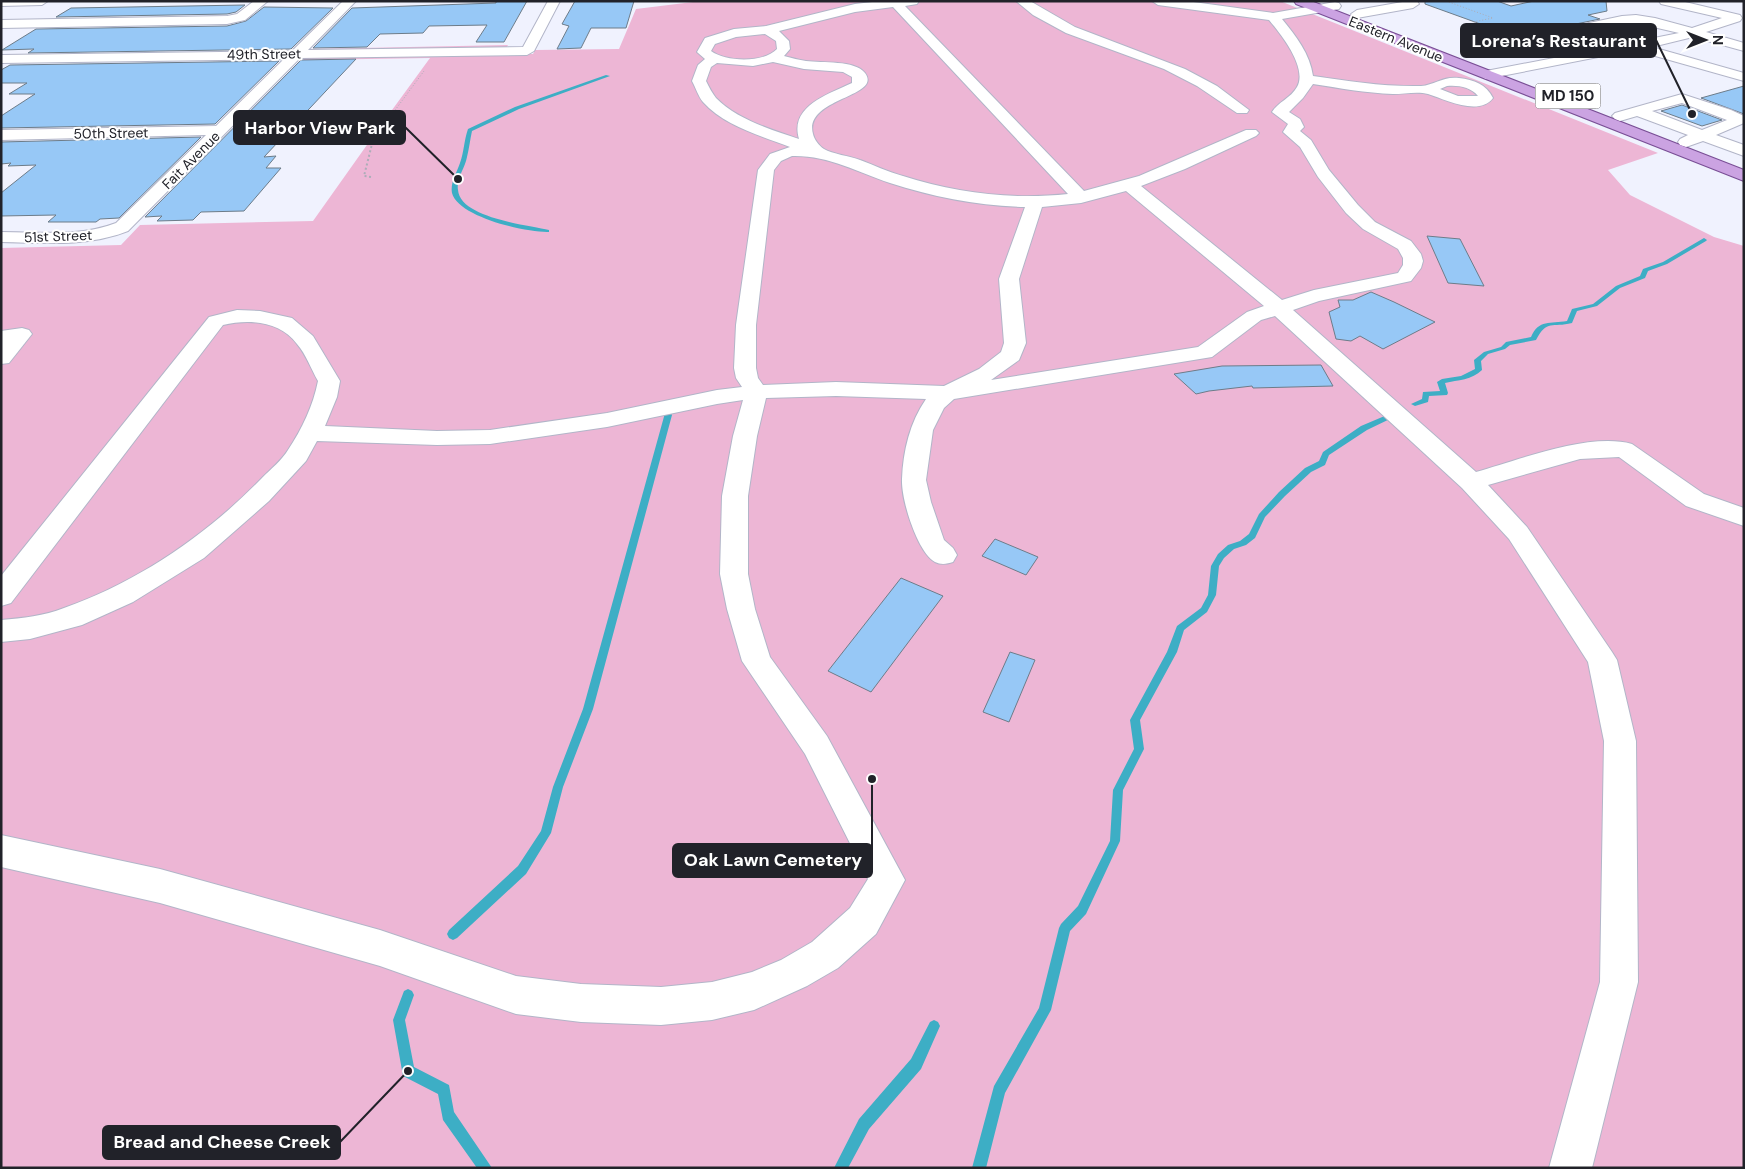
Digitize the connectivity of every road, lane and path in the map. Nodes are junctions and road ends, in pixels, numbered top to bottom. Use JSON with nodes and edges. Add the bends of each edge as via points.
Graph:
{"nodes":[{"id":1,"x":42,"y":1,"type":"edge"},
{"id":2,"x":262,"y":1,"type":"edge"},
{"id":3,"x":350,"y":1,"type":"edge"},
{"id":4,"x":554,"y":1,"type":"edge"},
{"id":5,"x":913,"y":1,"type":"edge"},
{"id":6,"x":1022,"y":1,"type":"edge"},
{"id":7,"x":1158,"y":1,"type":"edge"},
{"id":8,"x":1446,"y":1,"type":"edge"},
{"id":9,"x":1665,"y":1,"type":"edge"},
{"id":10,"x":1,"y":2,"type":"edge"},
{"id":11,"x":896,"y":3,"type":"junction"},
{"id":12,"x":1319,"y":4,"type":"edge"},
{"id":13,"x":1413,"y":4,"type":"dead end"},
{"id":14,"x":1357,"y":14,"type":"junction"},
{"id":15,"x":1273,"y":17,"type":"junction"},
{"id":16,"x":1739,"y":19,"type":"edge"},
{"id":17,"x":1,"y":24,"type":"edge"},
{"id":18,"x":766,"y":30,"type":"junction"},
{"id":19,"x":1691,"y":34,"type":"junction"},
{"id":20,"x":1634,"y":46,"type":"junction"},
{"id":21,"x":1744,"y":47,"type":"edge"},
{"id":22,"x":1464,"y":50,"type":"dead end"},
{"id":23,"x":298,"y":54,"type":"junction"},
{"id":24,"x":773,"y":58,"type":"junction"},
{"id":25,"x":1,"y":59,"type":"edge"},
{"id":26,"x":714,"y":59,"type":"junction"},
{"id":27,"x":1567,"y":59,"type":"junction"},
{"id":28,"x":429,"y":64,"type":"dead end"},
{"id":29,"x":1504,"y":71,"type":"junction"},
{"id":30,"x":1486,"y":75,"type":"junction"},
{"id":31,"x":1744,"y":77,"type":"edge"},
{"id":32,"x":1306,"y":79,"type":"junction"},
{"id":33,"x":1431,"y":90,"type":"dead end"},
{"id":34,"x":1602,"y":109,"type":"junction"},
{"id":35,"x":1638,"y":111,"type":"junction"},
{"id":36,"x":1620,"y":116,"type":"junction"},
{"id":37,"x":1742,"y":118,"type":"edge"},
{"id":38,"x":1259,"y":122,"type":"junction"},
{"id":39,"x":220,"y":130,"type":"junction"},
{"id":40,"x":1,"y":135,"type":"edge"},
{"id":41,"x":1702,"y":135,"type":"junction"},
{"id":42,"x":1686,"y":142,"type":"junction"},
{"id":43,"x":1744,"y":151,"type":"edge"},
{"id":44,"x":818,"y":152,"type":"junction"},
{"id":45,"x":1744,"y":164,"type":"edge"},
{"id":46,"x":1744,"y":176,"type":"edge"},
{"id":47,"x":371,"y":177,"type":"dead end"},
{"id":48,"x":1129,"y":185,"type":"junction"},
{"id":49,"x":1081,"y":198,"type":"junction"},
{"id":50,"x":1035,"y":203,"type":"junction"},
{"id":51,"x":114,"y":231,"type":"joint"},
{"id":52,"x":1,"y":237,"type":"edge"},
{"id":53,"x":1278,"y":307,"type":"junction"},
{"id":54,"x":1,"y":337,"type":"edge"},
{"id":55,"x":1,"y":358,"type":"edge"},
{"id":56,"x":756,"y":392,"type":"junction"},
{"id":57,"x":948,"y":392,"type":"junction"},
{"id":58,"x":310,"y":433,"type":"junction"},
{"id":59,"x":1471,"y":482,"type":"junction"},
{"id":60,"x":1744,"y":517,"type":"edge"},
{"id":61,"x":944,"y":555,"type":"dead end"},
{"id":62,"x":1,"y":596,"type":"edge"},
{"id":63,"x":1,"y":631,"type":"edge"},
{"id":64,"x":1,"y":851,"type":"edge"},
{"id":65,"x":1570,"y":1168,"type":"edge"}],
"edges":[{"from":1,"to":10,"type":"street"},
{"from":2,"to":17,"type":"street","via":[[241,18],[227,20]]},
{"from":3,"to":23,"type":"street","name":"Fait Avenue"},
{"from":4,"to":23,"type":"street","name":"49th Street","via":[[527,50]]},
{"from":5,"to":11,"type":"street"},
{"from":6,"to":38,"type":"street","via":[[1081,36],[1174,69],[1213,90]]},
{"from":7,"to":15,"type":"street"},
{"from":8,"to":22,"type":"path","via":[[1493,18],[1472,22],[1518,39]]},
{"from":9,"to":16,"type":"street"},
{"from":11,"to":18,"type":"street","via":[[839,12]]},
{"from":11,"to":49,"type":"street"},
{"from":12,"to":14,"type":"main road","name":"Eastern Avenue","number":"MD 150"},
{"from":12,"to":15,"type":"street"},
{"from":12,"to":30,"type":"main road","name":"Eastern Avenue","number":"MD 150"},
{"from":13,"to":14,"type":"street"},
{"from":14,"to":29,"type":"main road","name":"Eastern Avenue","number":"MD 150"},
{"from":15,"to":32,"type":"street","via":[[1294,46],[1304,66]]},
{"from":16,"to":19,"type":"street"},
{"from":18,"to":24,"type":"street","via":[[779,37],[784,45],[784,50]]},
{"from":18,"to":26,"type":"street","via":[[734,33],[710,41],[704,52]]},
{"from":19,"to":20,"type":"street"},
{"from":19,"to":21,"type":"street"},
{"from":19,"to":27,"type":"street","via":[[1655,22],[1629,19],[1542,37],[1536,41]]},
{"from":20,"to":27,"type":"street"},
{"from":20,"to":31,"type":"street"},
{"from":23,"to":25,"type":"street","name":"49th Street"},
{"from":23,"to":39,"type":"street","name":"Fait Avenue"},
{"from":24,"to":26,"type":"street","via":[[744,62]]},
{"from":24,"to":44,"type":"street","via":[[804,65],[846,68],[859,74],[858,86],[819,104],[809,114],[804,131],[806,141]]},
{"from":26,"to":44,"type":"street","via":[[705,65],[699,81],[709,99],[722,111]]},
{"from":27,"to":29,"type":"street"},
{"from":28,"to":47,"type":"path","via":[[373,140],[364,176]]},
{"from":29,"to":30,"type":"street"},
{"from":29,"to":34,"type":"main road","name":"Eastern Avenue","number":"MD 150"},
{"from":30,"to":46,"type":"main road","name":"Eastern Avenue","number":"MD 150"},
{"from":32,"to":33,"type":"street","via":[[1350,86]]},
{"from":32,"to":38,"type":"street","via":[[1301,91]]},
{"from":34,"to":36,"type":"main road","name":"Eastern Avenue","number":"MD 150"},
{"from":34,"to":37,"type":"street","via":[[1665,93],[1689,97]]},
{"from":35,"to":36,"type":"street"},
{"from":35,"to":37,"type":"street","via":[[1682,98]]},
{"from":35,"to":41,"type":"street"},
{"from":36,"to":42,"type":"main road","name":"Eastern Avenue","number":"MD 150"},
{"from":37,"to":41,"type":"street"},
{"from":38,"to":48,"type":"street","via":[[1199,157]]},
{"from":38,"to":53,"type":"street","via":[[1308,143],[1320,168],[1356,213],[1371,228],[1400,242],[1409,250],[1414,264],[1404,276]]},
{"from":39,"to":40,"type":"street","name":"50th Street"},
{"from":39,"to":51,"type":"street","name":"Fait Avenue","via":[[131,220]]},
{"from":41,"to":42,"type":"street"},
{"from":41,"to":43,"type":"street"},
{"from":42,"to":45,"type":"main road","name":"Eastern Avenue","number":"MD 150"},
{"from":44,"to":50,"type":"street","via":[[927,188],[983,199]]},
{"from":44,"to":56,"type":"street","via":[[784,153],[769,162],[766,170],[746,325],[745,368]]},
{"from":48,"to":49,"type":"street"},
{"from":48,"to":53,"type":"street"},
{"from":49,"to":50,"type":"street"},
{"from":50,"to":57,"type":"street","via":[[1009,279],[1015,343],[1011,355],[987,374]]},
{"from":51,"to":52,"type":"street","name":"51st Street","via":[[94,236]]},
{"from":53,"to":57,"type":"street","via":[[1254,316],[1204,352],[1056,375],[1002,387]]},
{"from":53,"to":59,"type":"street"},
{"from":54,"to":55,"type":"street","via":[[22,334]]},
{"from":56,"to":57,"type":"street","via":[[836,389]]},
{"from":56,"to":58,"type":"street","via":[[606,420],[490,437]]},
{"from":56,"to":64,"type":"street","via":[[735,496],[734,574],[741,610],[757,660],[816,745],[887,880],[863,922],[825,955],[754,991],[712,1001],[661,1006],[581,1003],[516,995],[380,948],[170,889]]},
{"from":57,"to":61,"type":"street","via":[[934,404],[920,430],[914,480],[932,544]]},
{"from":58,"to":62,"type":"street","via":[[329,382],[306,340],[285,322],[237,316],[216,321]]},
{"from":58,"to":63,"type":"street","via":[[297,456],[260,495],[195,551],[123,595],[90,610],[50,624]]},
{"from":59,"to":60,"type":"street","via":[[1579,451],[1624,449],[1695,500]]},
{"from":59,"to":65,"type":"street","via":[[1518,533],[1602,660],[1620,741],[1619,982]]}]}
